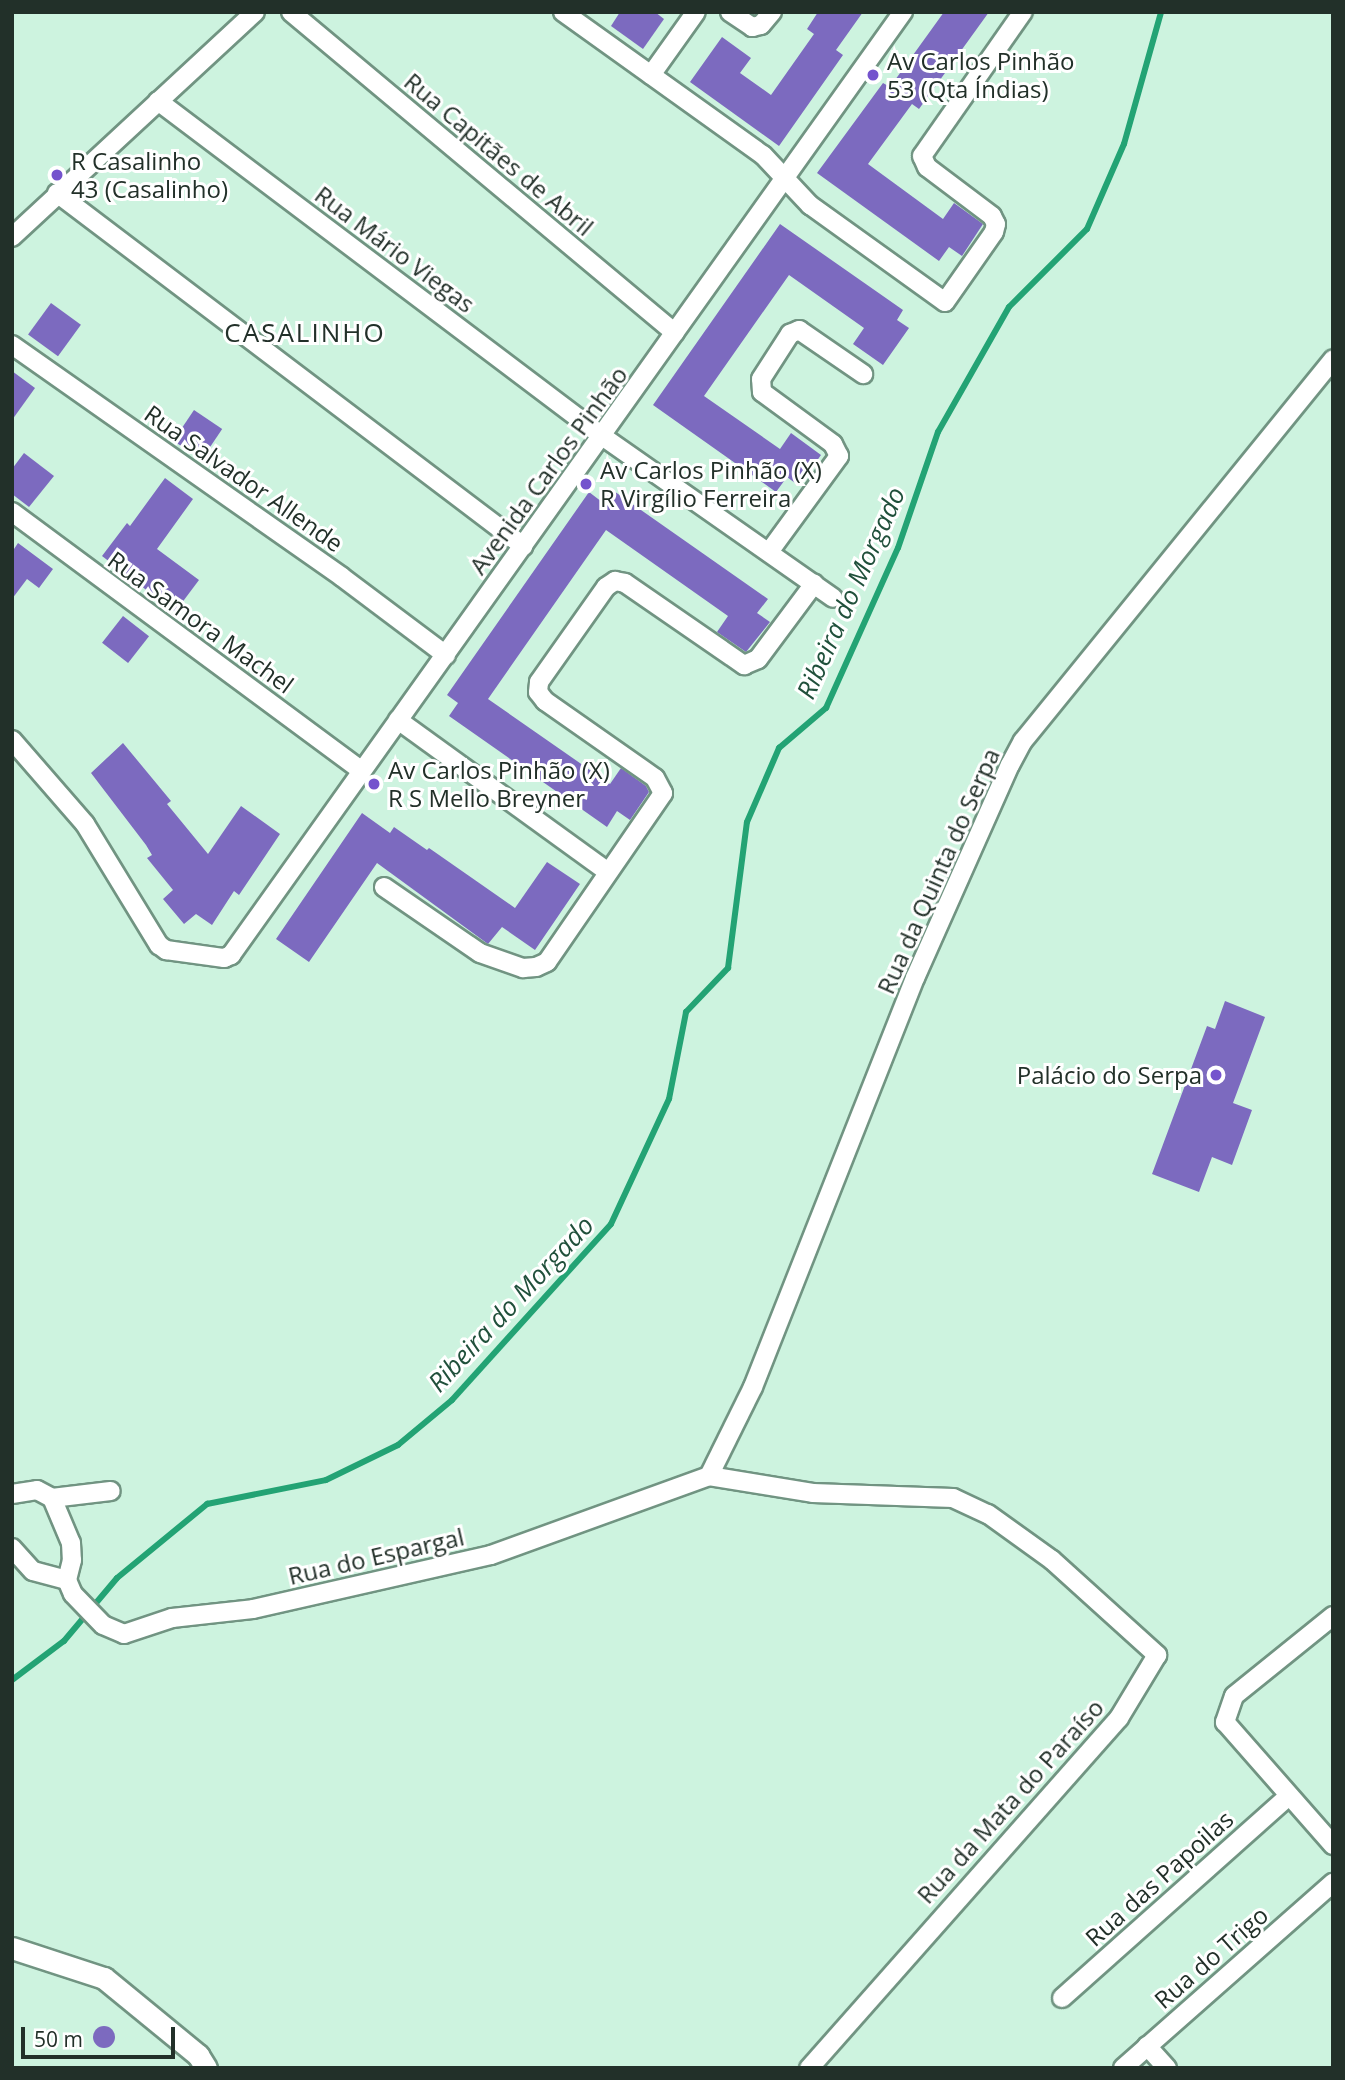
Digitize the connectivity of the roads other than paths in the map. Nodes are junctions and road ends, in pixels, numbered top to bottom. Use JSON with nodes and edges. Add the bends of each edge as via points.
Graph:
{"nodes":[{"id":1,"x":255,"y":12,"type":"edge"},
{"id":2,"x":291,"y":12,"type":"edge"},
{"id":3,"x":696,"y":12,"type":"edge"},
{"id":4,"x":730,"y":12,"type":"edge"},
{"id":5,"x":772,"y":12,"type":"edge"},
{"id":6,"x":903,"y":12,"type":"edge"},
{"id":7,"x":1023,"y":12,"type":"edge"},
{"id":8,"x":569,"y":14,"type":"edge"},
{"id":9,"x":651,"y":75,"type":"junction"},
{"id":10,"x":158,"y":101,"type":"junction"},
{"id":11,"x":785,"y":179,"type":"junction"},
{"id":12,"x":57,"y":193,"type":"junction"},
{"id":13,"x":12,"y":237,"type":"edge"},
{"id":14,"x":676,"y":333,"type":"junction"},
{"id":15,"x":12,"y":345,"type":"edge"},
{"id":16,"x":1333,"y":359,"type":"edge"},
{"id":17,"x":863,"y":374,"type":"dead end"},
{"id":18,"x":602,"y":436,"type":"junction"},
{"id":19,"x":12,"y":512,"type":"edge"},
{"id":20,"x":523,"y":546,"type":"junction"},
{"id":21,"x":769,"y":552,"type":"junction"},
{"id":22,"x":814,"y":584,"type":"junction"},
{"id":23,"x":833,"y":598,"type":"dead end"},
{"id":24,"x":446,"y":654,"type":"junction"},
{"id":25,"x":398,"y":720,"type":"junction"},
{"id":26,"x":12,"y":740,"type":"edge"},
{"id":27,"x":362,"y":771,"type":"junction"},
{"id":28,"x":608,"y":872,"type":"junction"},
{"id":29,"x":384,"y":887,"type":"dead end"},
{"id":30,"x":709,"y":1476,"type":"junction"},
{"id":31,"x":111,"y":1491,"type":"dead end"},
{"id":32,"x":12,"y":1494,"type":"edge"},
{"id":33,"x":52,"y":1498,"type":"junction"},
{"id":34,"x":12,"y":1548,"type":"edge"},
{"id":35,"x":70,"y":1587,"type":"junction"},
{"id":36,"x":1333,"y":1616,"type":"edge"},
{"id":37,"x":1289,"y":1796,"type":"junction"},
{"id":38,"x":1333,"y":1845,"type":"edge"},
{"id":39,"x":1333,"y":1883,"type":"edge"},
{"id":40,"x":12,"y":1948,"type":"edge"},
{"id":41,"x":1062,"y":1998,"type":"dead end"},
{"id":42,"x":1147,"y":2046,"type":"junction"},
{"id":43,"x":206,"y":2068,"type":"edge"},
{"id":44,"x":809,"y":2068,"type":"edge"},
{"id":45,"x":1123,"y":2068,"type":"edge"},
{"id":46,"x":1167,"y":2068,"type":"edge"}],
"edges":[{"from":1,"to":10,"type":"street"},
{"from":2,"to":14,"type":"street","name":"Rua Capitães de Abril"},
{"from":3,"to":9,"type":"street"},
{"from":4,"to":5,"type":"street","via":[[752,27],[761,25]]},
{"from":6,"to":11,"type":"street","name":"Avenida Carlos Pinhão"},
{"from":7,"to":11,"type":"street","via":[[922,156],[927,167],[992,216],[996,224],[945,302],[810,205]]},
{"from":8,"to":9,"type":"street"},
{"from":9,"to":11,"type":"street","via":[[763,155]]},
{"from":10,"to":12,"type":"street"},
{"from":10,"to":18,"type":"street","name":"Rua Mário Viegas"},
{"from":11,"to":14,"type":"street","name":"Avenida Carlos Pinhão"},
{"from":12,"to":13,"type":"street"},
{"from":12,"to":20,"type":"street"},
{"from":14,"to":18,"type":"street","name":"Avenida Carlos Pinhão"},
{"from":15,"to":24,"type":"street","name":"Rua Salvador Allende"},
{"from":16,"to":30,"type":"street","name":"Rua da Quinta do Serpa","via":[[1023,741],[915,978],[753,1387]]},
{"from":17,"to":21,"type":"street","via":[[799,330],[790,334],[761,380],[762,392],[833,444],[839,456]]},
{"from":18,"to":20,"type":"street","name":"Avenida Carlos Pinhão"},
{"from":18,"to":21,"type":"street","name":"Rua Mário Viegas"},
{"from":19,"to":27,"type":"street","name":"Rua Samora Machel"},
{"from":20,"to":24,"type":"street","name":"Avenida Carlos Pinhão"},
{"from":21,"to":22,"type":"street","name":"Rua Mário Viegas"},
{"from":22,"to":23,"type":"street","name":"Rua Mário Viegas"},
{"from":22,"to":28,"type":"street","via":[[758,659],[744,665],[625,583],[615,581],[606,587],[538,687],[545,701],[655,778],[662,788],[662,797]]},
{"from":24,"to":25,"type":"street","name":"Avenida Carlos Pinhão"},
{"from":25,"to":27,"type":"street","name":"Avenida Carlos Pinhão"},
{"from":25,"to":28,"type":"street"},
{"from":26,"to":27,"type":"street","name":"Avenida Carlos Pinhão","via":[[85,824],[159,945],[166,950],[224,958],[231,955]]},
{"from":28,"to":29,"type":"street","via":[[547,962],[529,969],[480,953]]},
{"from":30,"to":35,"type":"street","name":"Rua do Espargal","via":[[491,1555],[253,1609],[172,1618],[124,1634],[103,1625]]},
{"from":30,"to":44,"type":"street","name":"Rua da Mata do Paraíso","via":[[813,1493],[953,1498],[988,1514],[1052,1560],[1157,1655],[1119,1718]]},
{"from":31,"to":33,"type":"street"},
{"from":32,"to":33,"type":"street","via":[[37,1490]]},
{"from":33,"to":35,"type":"street","via":[[72,1549]]},
{"from":34,"to":35,"type":"street","via":[[33,1571]]},
{"from":36,"to":37,"type":"street","via":[[1234,1696],[1225,1722]]},
{"from":37,"to":38,"type":"street"},
{"from":37,"to":41,"type":"street","name":"Rua das Papoilas"},
{"from":39,"to":42,"type":"street","name":"Rua do Trigo"},
{"from":40,"to":43,"type":"street","via":[[104,1978],[198,2055]]},
{"from":42,"to":45,"type":"street","name":"Rua do Trigo"},
{"from":42,"to":46,"type":"street"}]}
